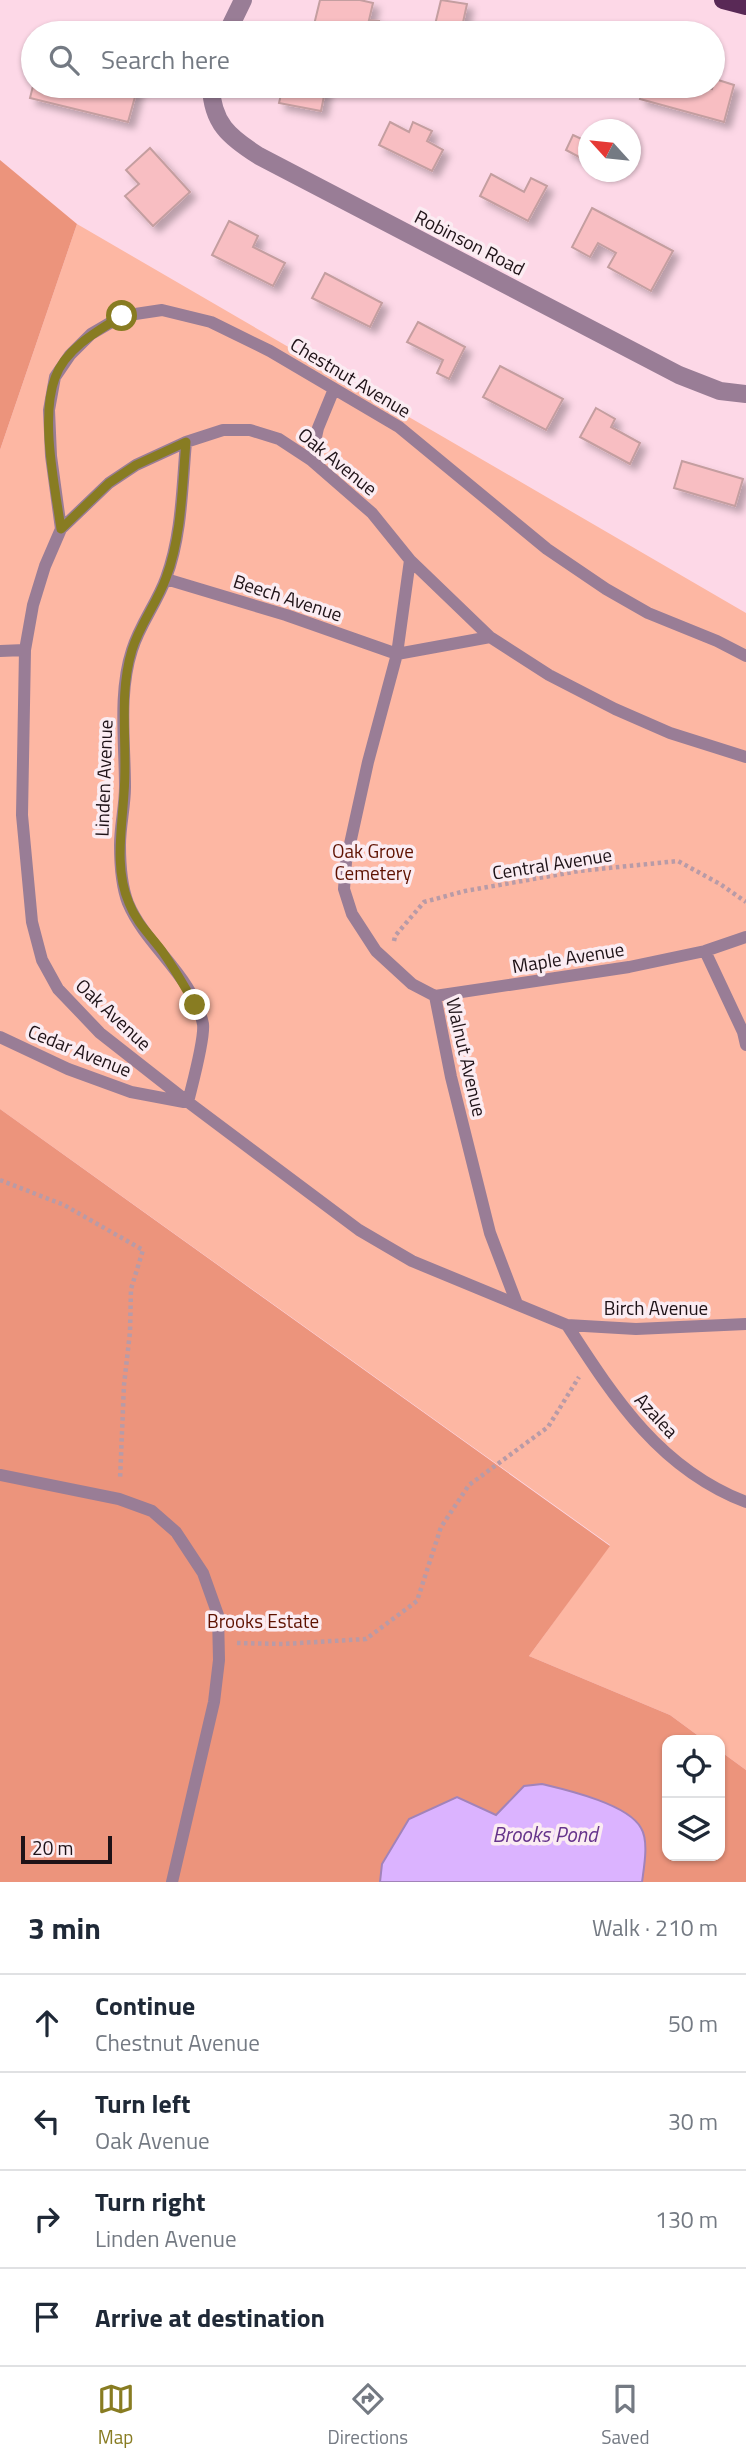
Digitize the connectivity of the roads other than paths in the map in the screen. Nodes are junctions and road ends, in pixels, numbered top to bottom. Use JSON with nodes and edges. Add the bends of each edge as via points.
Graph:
{"nodes":[{"id":1,"x":243,"y":0,"type":"edge"},
{"id":2,"x":723,"y":0,"type":"edge"},
{"id":3,"x":746,"y":6,"type":"edge"},
{"id":4,"x":233,"y":21,"type":"edge"},
{"id":5,"x":211,"y":98,"type":"edge"},
{"id":6,"x":334,"y":389,"type":"junction"},
{"id":7,"x":746,"y":394,"type":"edge"},
{"id":8,"x":186,"y":442,"type":"junction"},
{"id":9,"x":311,"y":460,"type":"junction"},
{"id":10,"x":61,"y":529,"type":"junction"},
{"id":11,"x":410,"y":560,"type":"junction"},
{"id":12,"x":166,"y":579,"type":"junction"},
{"id":13,"x":491,"y":637,"type":"junction"},
{"id":14,"x":25,"y":650,"type":"junction"},
{"id":15,"x":0,"y":651,"type":"edge"},
{"id":16,"x":397,"y":654,"type":"junction"},
{"id":17,"x":746,"y":656,"type":"edge"},
{"id":18,"x":746,"y":757,"type":"edge"},
{"id":19,"x":746,"y":937,"type":"edge"},
{"id":20,"x":705,"y":951,"type":"junction"},
{"id":21,"x":435,"y":996,"type":"junction"},
{"id":22,"x":745,"y":1035,"type":"edge"},
{"id":23,"x":0,"y":1037,"type":"edge"},
{"id":24,"x":188,"y":1102,"type":"junction"},
{"id":25,"x":517,"y":1304,"type":"junction"},
{"id":26,"x":746,"y":1324,"type":"edge"},
{"id":27,"x":567,"y":1325,"type":"junction"},
{"id":28,"x":0,"y":1475,"type":"edge"},
{"id":29,"x":746,"y":1502,"type":"edge"},
{"id":30,"x":172,"y":1882,"type":"edge"}],
"edges":[{"from":1,"to":4,"type":"street"},
{"from":2,"to":3,"type":"main road"},
{"from":5,"to":7,"type":"street","name":"Robinson Road","via":[[217,118],[232,137],[259,156],[679,375],[720,391]]},
{"from":6,"to":9,"type":"lane"},
{"from":6,"to":10,"type":"lane","name":"Chestnut Avenue","via":[[211,322],[162,310],[122,316],[91,334],[55,377],[51,456]]},
{"from":6,"to":17,"type":"lane","name":"Chestnut Avenue","via":[[400,427],[547,549],[606,589]]},
{"from":8,"to":9,"type":"lane","name":"Oak Avenue","via":[[223,430],[250,430],[279,439]]},
{"from":8,"to":10,"type":"lane","name":"Oak Avenue","via":[[109,483]]},
{"from":8,"to":12,"type":"lane","name":"Linden Avenue","via":[[178,532]]},
{"from":9,"to":11,"type":"lane","name":"Oak Avenue","via":[[372,513]]},
{"from":10,"to":14,"type":"lane","name":"Oak Avenue","via":[[33,605]]},
{"from":11,"to":13,"type":"lane","name":"Oak Avenue"},
{"from":11,"to":16,"type":"lane","name":"Walnut Avenue"},
{"from":12,"to":16,"type":"lane","name":"Beech Avenue"},
{"from":12,"to":24,"type":"lane","name":"Linden Avenue","via":[[132,650],[125,684],[120,844],[128,903],[184,985],[203,1026]]},
{"from":13,"to":16,"type":"lane"},
{"from":13,"to":18,"type":"lane","name":"Oak Avenue","via":[[549,675],[615,709],[670,733]]},
{"from":14,"to":15,"type":"lane"},
{"from":14,"to":24,"type":"lane","name":"Oak Avenue","via":[[22,815],[32,922],[42,960],[58,989],[100,1033]]},
{"from":16,"to":21,"type":"lane","name":"Walnut Avenue","via":[[368,762],[344,889],[352,914],[376,951],[412,984]]},
{"from":19,"to":20,"type":"lane","name":"Maple Avenue"},
{"from":20,"to":21,"type":"lane","name":"Maple Avenue"},
{"from":20,"to":22,"type":"lane"},
{"from":21,"to":25,"type":"lane","name":"Walnut Avenue","via":[[490,1233]]},
{"from":23,"to":24,"type":"lane","name":"Cedar Avenue","via":[[131,1092]]},
{"from":24,"to":25,"type":"lane","name":"Oak Avenue","via":[[359,1230],[412,1261]]},
{"from":25,"to":27,"type":"lane","name":"Oak Avenue"},
{"from":26,"to":27,"type":"lane","name":"Birch Avenue","via":[[636,1329]]},
{"from":27,"to":29,"type":"lane","name":"Azalea","via":[[613,1395],[657,1446],[700,1481]]},
{"from":28,"to":30,"type":"lane","via":[[119,1499],[152,1511],[176,1532],[203,1573],[218,1615],[214,1702]]}]}
